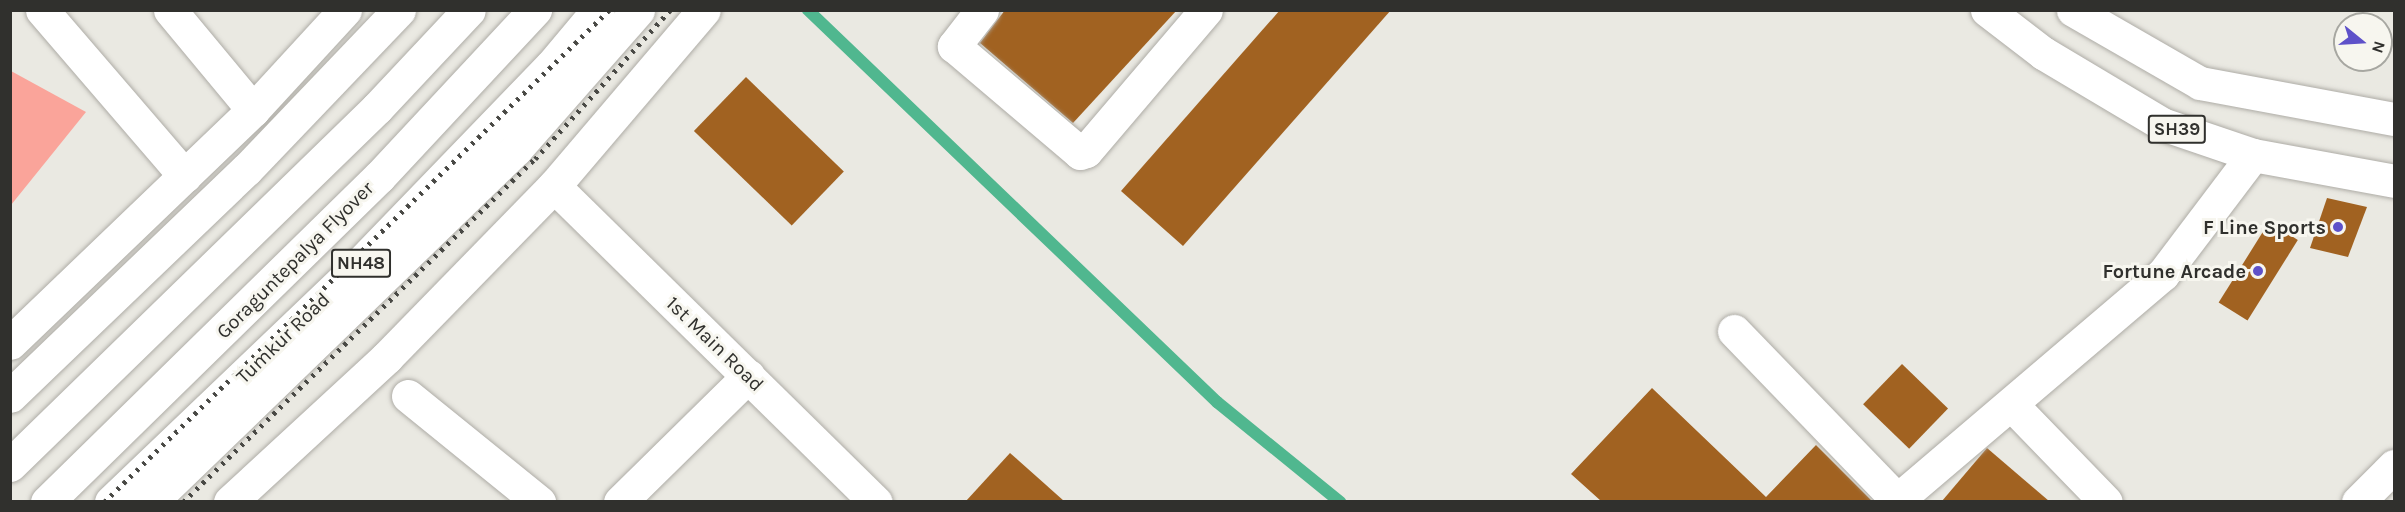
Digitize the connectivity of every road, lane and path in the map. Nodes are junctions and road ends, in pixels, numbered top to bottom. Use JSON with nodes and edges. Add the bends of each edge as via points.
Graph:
{"nodes":[{"id":1,"x":42,"y":10,"type":"edge"},
{"id":2,"x":170,"y":10,"type":"edge"},
{"id":3,"x":345,"y":10,"type":"edge"},
{"id":4,"x":399,"y":10,"type":"edge"},
{"id":5,"x":469,"y":10,"type":"edge"},
{"id":6,"x":535,"y":10,"type":"edge"},
{"id":7,"x":598,"y":10,"type":"edge"},
{"id":8,"x":638,"y":10,"type":"edge"},
{"id":9,"x":704,"y":10,"type":"edge"},
{"id":10,"x":982,"y":10,"type":"edge"},
{"id":11,"x":1206,"y":10,"type":"edge"},
{"id":12,"x":1987,"y":10,"type":"edge"},
{"id":13,"x":2073,"y":10,"type":"edge"},
{"id":14,"x":253,"y":110,"type":"junction"},
{"id":15,"x":2394,"y":119,"type":"edge"},
{"id":16,"x":2253,"y":155,"type":"junction"},
{"id":17,"x":185,"y":176,"type":"junction"},
{"id":18,"x":2394,"y":181,"type":"edge"},
{"id":19,"x":554,"y":186,"type":"junction"},
{"id":20,"x":1734,"y":331,"type":"dead end"},
{"id":21,"x":10,"y":343,"type":"edge"},
{"id":22,"x":748,"y":376,"type":"junction"},
{"id":23,"x":10,"y":396,"type":"edge"},
{"id":24,"x":408,"y":396,"type":"dead end"},
{"id":25,"x":2012,"y":404,"type":"junction"},
{"id":26,"x":10,"y":465,"type":"edge"},
{"id":27,"x":2394,"y":466,"type":"edge"},
{"id":28,"x":47,"y":501,"type":"edge"},
{"id":29,"x":111,"y":501,"type":"edge"},
{"id":30,"x":151,"y":501,"type":"edge"},
{"id":31,"x":230,"y":501,"type":"edge"},
{"id":32,"x":539,"y":501,"type":"edge"},
{"id":33,"x":620,"y":501,"type":"edge"},
{"id":34,"x":876,"y":501,"type":"edge"},
{"id":35,"x":1898,"y":501,"type":"edge"},
{"id":36,"x":2106,"y":501,"type":"edge"},
{"id":37,"x":2358,"y":501,"type":"edge"}],
"edges":[{"from":1,"to":17,"type":"main road"},
{"from":2,"to":14,"type":"main road"},
{"from":3,"to":14,"type":"main road"},
{"from":4,"to":23,"type":"main road","via":[[247,169]]},
{"from":5,"to":26,"type":"main road","via":[[377,108]]},
{"from":6,"to":28,"type":"main road","name":"Goraguntepalya Flyover","via":[[371,185]]},
{"from":7,"to":29,"type":"main road","name":"Tumkur Road","number":"NH48","via":[[551,66],[351,273]]},
{"from":8,"to":30,"type":"main road","via":[[516,149]]},
{"from":9,"to":19,"type":"main road"},
{"from":10,"to":11,"type":"main road","via":[[954,46],[1080,153],[1086,152]]},
{"from":12,"to":16,"type":"main road","number":"SH39","via":[[2043,54],[2162,124]]},
{"from":13,"to":15,"type":"main road","via":[[2200,83]]},
{"from":14,"to":17,"type":"main road"},
{"from":16,"to":18,"type":"main road","number":"SH39"},
{"from":16,"to":25,"type":"main road","via":[[2163,274]]},
{"from":17,"to":21,"type":"main road"},
{"from":19,"to":22,"type":"main road","name":"1st Main Road"},
{"from":19,"to":31,"type":"main road","via":[[387,357]]},
{"from":20,"to":35,"type":"main road"},
{"from":22,"to":33,"type":"main road"},
{"from":22,"to":34,"type":"main road","name":"1st Main Road"},
{"from":24,"to":32,"type":"main road"},
{"from":25,"to":35,"type":"main road"},
{"from":25,"to":36,"type":"main road"},
{"from":27,"to":37,"type":"main road"}]}
